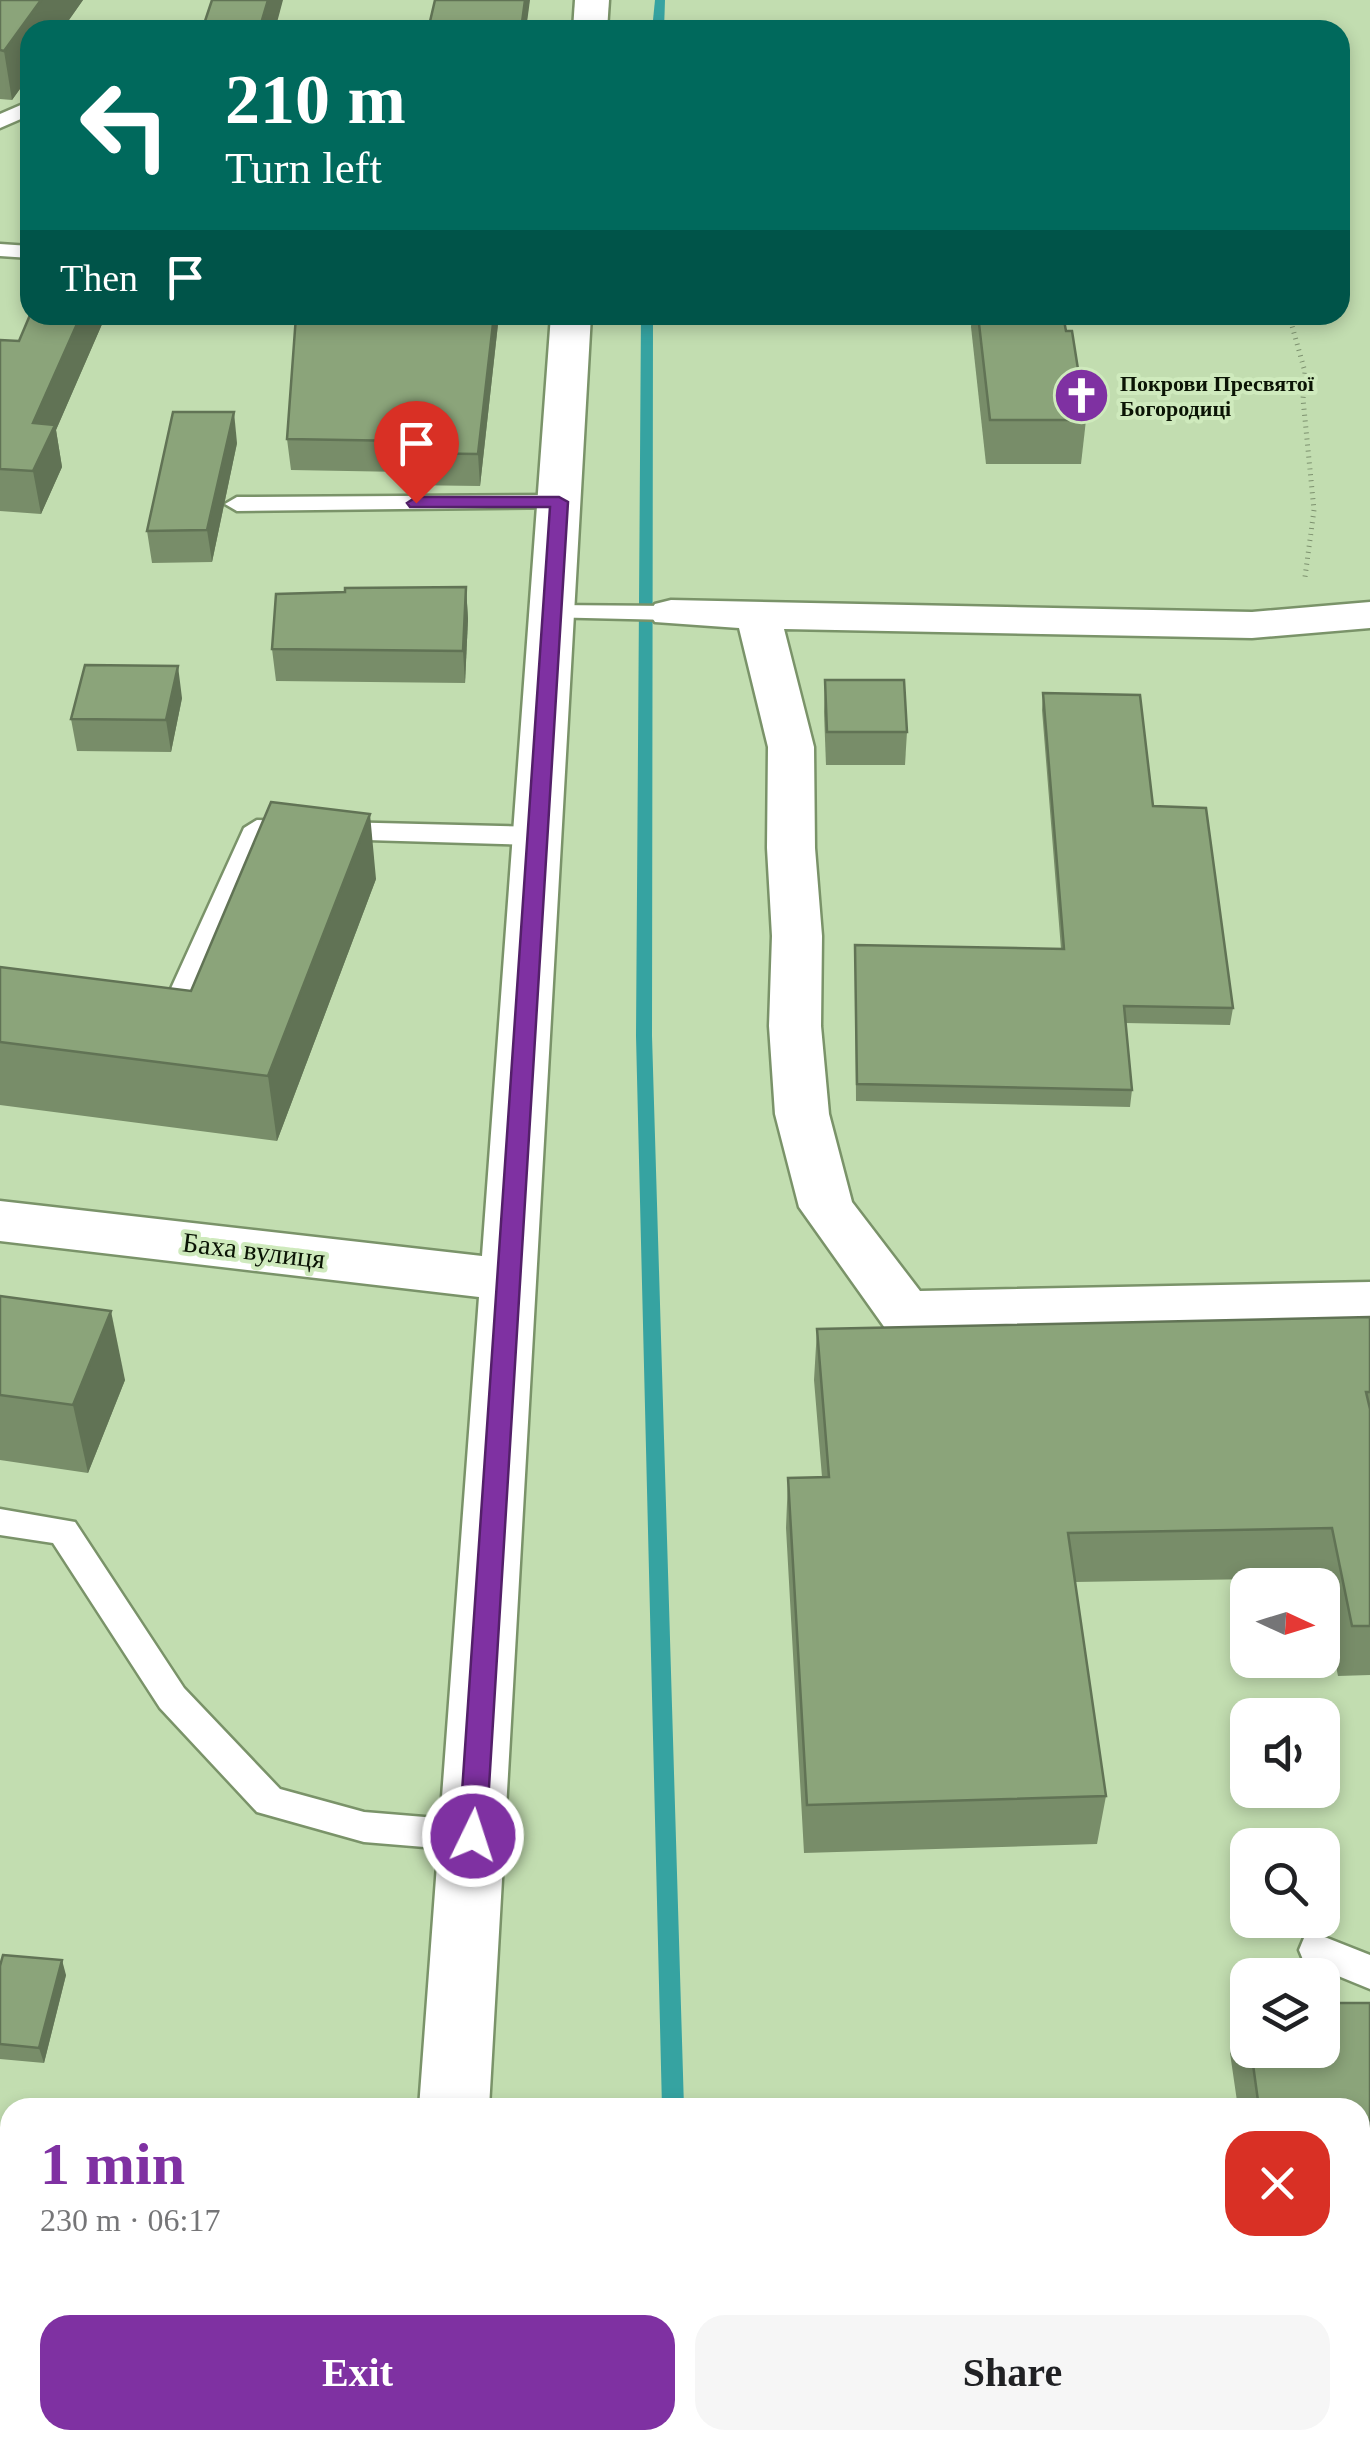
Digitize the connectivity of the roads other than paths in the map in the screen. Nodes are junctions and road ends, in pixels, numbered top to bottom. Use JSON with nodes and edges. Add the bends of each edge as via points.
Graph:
{"nodes":[{"id":1,"x":570,"y":325,"type":"edge"},
{"id":2,"x":559,"y":502,"type":"junction"},
{"id":3,"x":237,"y":504,"type":"dead end"},
{"id":4,"x":552,"y":612,"type":"junction"},
{"id":5,"x":671,"y":614,"type":"joint"},
{"id":6,"x":758,"y":615,"type":"junction"},
{"id":7,"x":1370,"y":615,"type":"edge"},
{"id":8,"x":537,"y":836,"type":"junction"},
{"id":9,"x":134,"y":1012,"type":"edge"},
{"id":10,"x":0,"y":1221,"type":"edge"},
{"id":11,"x":508,"y":1280,"type":"junction"},
{"id":12,"x":1370,"y":1303,"type":"edge"},
{"id":13,"x":0,"y":1522,"type":"edge"},
{"id":14,"x":473,"y":1836,"type":"junction"},
{"id":15,"x":1316,"y":1950,"type":"dead end"},
{"id":16,"x":1370,"y":1972,"type":"edge"},
{"id":17,"x":455,"y":2098,"type":"edge"}],
"edges":[{"from":1,"to":2,"type":"street"},
{"from":2,"to":3,"type":"lane"},
{"from":2,"to":4,"type":"street"},
{"from":4,"to":5,"type":"lane"},
{"from":4,"to":8,"type":"street"},
{"from":5,"to":6,"type":"street"},
{"from":6,"to":7,"type":"street","via":[[1252,625]]},
{"from":6,"to":12,"type":"street","via":[[791,747],[794,1026],[802,1114],[826,1207],[905,1312]]},
{"from":8,"to":9,"type":"lane","via":[[257,828],[172,1017]]},
{"from":8,"to":11,"type":"street"},
{"from":10,"to":11,"type":"street","name":"Баха вулиця"},
{"from":11,"to":14,"type":"street"},
{"from":13,"to":14,"type":"lane","via":[[63,1531],[172,1698],[270,1801],[364,1827]]},
{"from":14,"to":17,"type":"street"},
{"from":15,"to":16,"type":"lane"}]}
